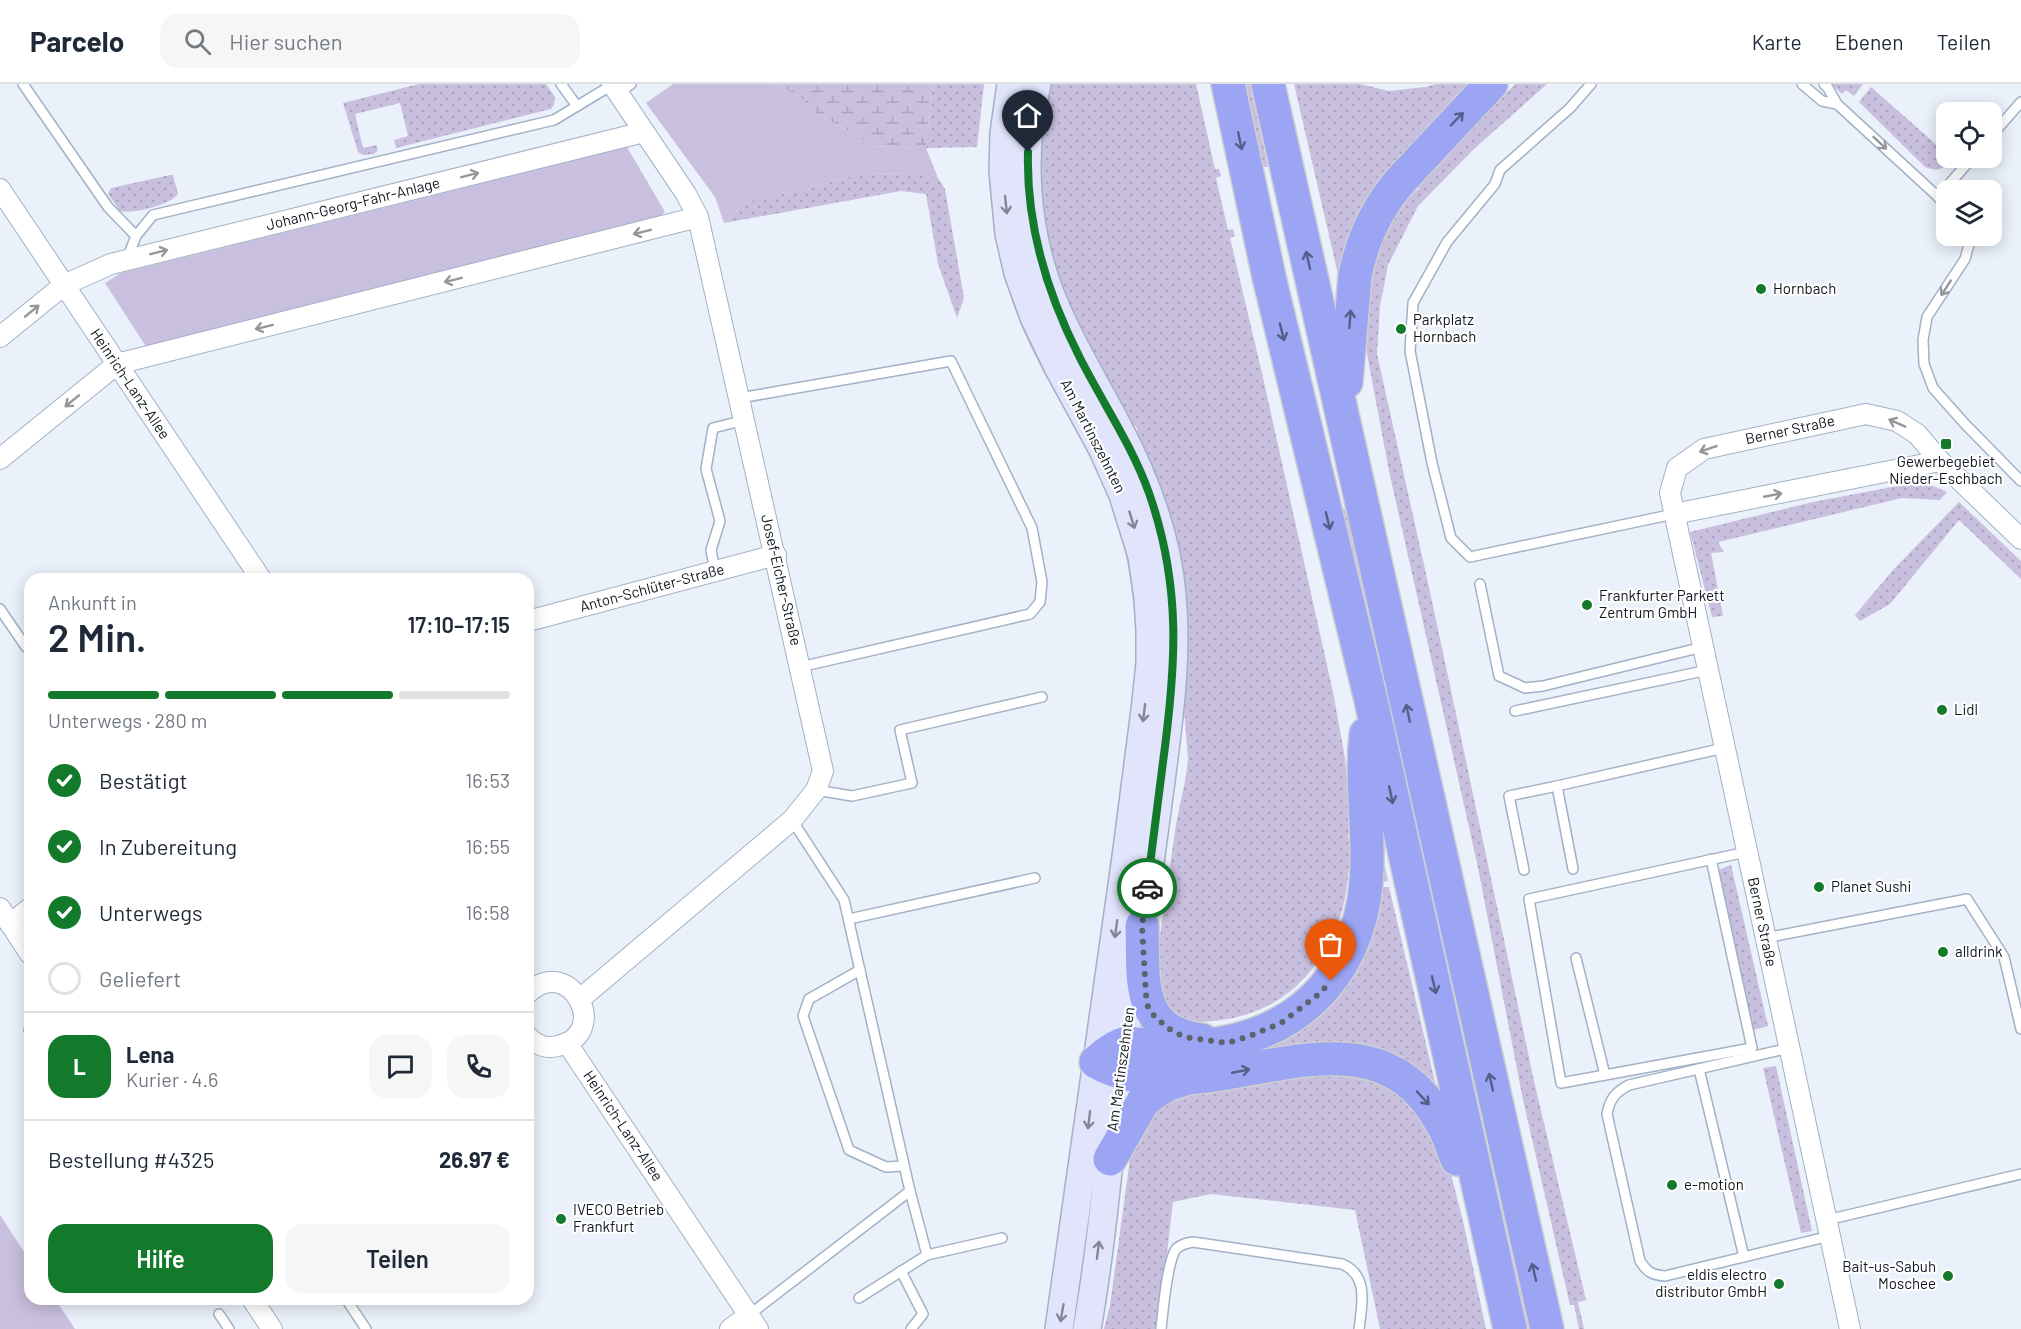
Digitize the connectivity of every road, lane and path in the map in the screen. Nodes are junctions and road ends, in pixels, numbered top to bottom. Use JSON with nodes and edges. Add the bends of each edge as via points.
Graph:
{"nodes":[{"id":1,"x":23,"y":84,"type":"edge"},
{"id":2,"x":561,"y":84,"type":"edge"},
{"id":3,"x":1011,"y":84,"type":"edge"},
{"id":4,"x":1037,"y":84,"type":"edge"},
{"id":5,"x":1228,"y":84,"type":"edge"},
{"id":6,"x":1268,"y":84,"type":"edge"},
{"id":7,"x":1491,"y":84,"type":"edge"},
{"id":8,"x":1591,"y":84,"type":"edge"},
{"id":9,"x":1802,"y":84,"type":"edge"},
{"id":10,"x":1824,"y":84,"type":"edge"},
{"id":11,"x":618,"y":86,"type":"edge"},
{"id":12,"x":2021,"y":102,"type":"edge"},
{"id":13,"x":1837,"y":104,"type":"junction"},
{"id":14,"x":577,"y":106,"type":"junction"},
{"id":15,"x":2002,"y":124,"type":"edge"},
{"id":16,"x":644,"y":132,"type":"junction"},
{"id":17,"x":1963,"y":168,"type":"edge"},
{"id":18,"x":1953,"y":180,"type":"edge"},
{"id":19,"x":0,"y":189,"type":"edge"},
{"id":20,"x":1936,"y":195,"type":"edge"},
{"id":21,"x":698,"y":218,"type":"junction"},
{"id":22,"x":136,"y":236,"type":"junction"},
{"id":23,"x":1969,"y":246,"type":"edge"},
{"id":24,"x":127,"y":260,"type":"junction"},
{"id":25,"x":64,"y":285,"type":"junction"},
{"id":26,"x":0,"y":337,"type":"edge"},
{"id":27,"x":117,"y":364,"type":"junction"},
{"id":28,"x":740,"y":398,"type":"junction"},
{"id":29,"x":745,"y":420,"type":"junction"},
{"id":30,"x":1344,"y":420,"type":"junction"},
{"id":31,"x":0,"y":459,"type":"edge"},
{"id":32,"x":1940,"y":461,"type":"junction"},
{"id":33,"x":2021,"y":481,"type":"edge"},
{"id":34,"x":1674,"y":514,"type":"junction"},
{"id":35,"x":2021,"y":539,"type":"edge"},
{"id":36,"x":776,"y":555,"type":"junction"},
{"id":37,"x":715,"y":571,"type":"junction"},
{"id":38,"x":257,"y":573,"type":"edge"},
{"id":39,"x":1480,"y":584,"type":"dead end"},
{"id":40,"x":0,"y":609,"type":"edge"},
{"id":41,"x":534,"y":619,"type":"edge"},
{"id":42,"x":24,"y":644,"type":"edge"},
{"id":43,"x":1703,"y":647,"type":"junction"},
{"id":44,"x":800,"y":667,"type":"junction"},
{"id":45,"x":1708,"y":670,"type":"junction"},
{"id":46,"x":1370,"y":696,"type":"junction"},
{"id":47,"x":1042,"y":697,"type":"dead end"},
{"id":48,"x":1515,"y":711,"type":"dead end"},
{"id":49,"x":1724,"y":748,"type":"junction"},
{"id":50,"x":1557,"y":786,"type":"junction"},
{"id":51,"x":816,"y":790,"type":"junction"},
{"id":52,"x":792,"y":820,"type":"junction"},
{"id":53,"x":1746,"y":852,"type":"junction"},
{"id":54,"x":1711,"y":859,"type":"junction"},
{"id":55,"x":1573,"y":869,"type":"dead end"},
{"id":56,"x":1524,"y":870,"type":"dead end"},
{"id":57,"x":1035,"y":878,"type":"dead end"},
{"id":58,"x":24,"y":910,"type":"edge"},
{"id":59,"x":5,"y":916,"type":"edge"},
{"id":60,"x":849,"y":919,"type":"junction"},
{"id":61,"x":1142,"y":926,"type":"junction"},
{"id":62,"x":1765,"y":938,"type":"junction"},
{"id":63,"x":24,"y":945,"type":"edge"},
{"id":64,"x":1576,"y":958,"type":"dead end"},
{"id":65,"x":860,"y":970,"type":"junction"},
{"id":66,"x":534,"y":985,"type":"edge"},
{"id":67,"x":580,"y":999,"type":"junction"},
{"id":68,"x":2021,"y":1029,"type":"edge"},
{"id":69,"x":534,"y":1041,"type":"edge"},
{"id":70,"x":567,"y":1043,"type":"junction"},
{"id":71,"x":1227,"y":1043,"type":"junction"},
{"id":72,"x":1789,"y":1048,"type":"junction"},
{"id":73,"x":1114,"y":1059,"type":"junction"},
{"id":74,"x":1699,"y":1069,"type":"junction"},
{"id":75,"x":1605,"y":1075,"type":"junction"},
{"id":76,"x":1183,"y":1079,"type":"junction"},
{"id":77,"x":1110,"y":1160,"type":"junction"},
{"id":78,"x":904,"y":1166,"type":"junction"},
{"id":79,"x":2021,"y":1174,"type":"edge"},
{"id":80,"x":910,"y":1191,"type":"junction"},
{"id":81,"x":1828,"y":1228,"type":"junction"},
{"id":82,"x":1002,"y":1238,"type":"dead end"},
{"id":83,"x":1490,"y":1238,"type":"junction"},
{"id":84,"x":927,"y":1255,"type":"junction"},
{"id":85,"x":1744,"y":1257,"type":"junction"},
{"id":86,"x":901,"y":1271,"type":"junction"},
{"id":87,"x":859,"y":1298,"type":"dead end"},
{"id":88,"x":256,"y":1305,"type":"edge"},
{"id":89,"x":350,"y":1305,"type":"edge"},
{"id":90,"x":219,"y":1314,"type":"dead end"},
{"id":91,"x":754,"y":1322,"type":"edge"},
{"id":92,"x":229,"y":1329,"type":"edge"},
{"id":93,"x":272,"y":1329,"type":"edge"},
{"id":94,"x":366,"y":1329,"type":"edge"},
{"id":95,"x":730,"y":1329,"type":"edge"},
{"id":96,"x":911,"y":1329,"type":"edge"},
{"id":97,"x":1059,"y":1329,"type":"edge"},
{"id":98,"x":1087,"y":1329,"type":"edge"},
{"id":99,"x":1161,"y":1329,"type":"edge"},
{"id":100,"x":1359,"y":1329,"type":"edge"},
{"id":101,"x":1510,"y":1329,"type":"edge"},
{"id":102,"x":1547,"y":1329,"type":"edge"},
{"id":103,"x":1850,"y":1329,"type":"edge"}],
"edges":[{"from":1,"to":22,"type":"lane","via":[[108,207]]},
{"from":2,"to":14,"type":"lane"},
{"from":3,"to":73,"type":"main road","name":"Am Martinszehnten","one_way":true,"via":[[1003,171],[1009,234],[1018,273],[1057,365],[1123,495],[1142,556],[1148,598],[1150,664],[1107,996]]},
{"from":4,"to":61,"type":"main road","name":"Am Martinszehnten","via":[[1030,118],[1027,182],[1040,258],[1049,290],[1079,357],[1149,492],[1168,559],[1175,633],[1171,705]]},
{"from":5,"to":46,"type":"highway","one_way":true,"via":[[1269,277]]},
{"from":30,"to":6,"type":"highway","one_way":true},
{"from":30,"to":7,"type":"highway","one_way":true,"via":[[1352,298],[1368,230],[1394,187]]},
{"from":8,"to":34,"type":"lane","via":[[1570,108],[1500,170],[1495,184],[1447,242],[1413,303],[1410,351],[1451,538],[1470,557]]},
{"from":9,"to":13,"type":"lane","via":[[1822,101]]},
{"from":10,"to":13,"type":"lane"},
{"from":11,"to":14,"type":"lane"},
{"from":11,"to":16,"type":"street","name":"Josef-Eicher-Straße"},
{"from":12,"to":15,"type":"lane"},
{"from":13,"to":20,"type":"lane","one_way":true},
{"from":14,"to":22,"type":"lane","via":[[554,120],[153,215]]},
{"from":16,"to":21,"type":"street","name":"Josef-Eicher-Straße"},
{"from":24,"to":16,"type":"street","name":"Johann-Georg-Fahr-Anlage","one_way":true},
{"from":17,"to":18,"type":"lane"},
{"from":19,"to":25,"type":"street","name":"Heinrich-Lanz-Allee"},
{"from":21,"to":27,"type":"street","one_way":true},
{"from":21,"to":28,"type":"street","name":"Josef-Eicher-Straße"},
{"from":22,"to":24,"type":"lane"},
{"from":23,"to":33,"type":"lane","one_way":true,"via":[[1965,259],[1927,317],[1924,364],[1933,388]]},
{"from":24,"to":25,"type":"street","name":"Johann-Georg-Fahr-Anlage"},
{"from":26,"to":25,"type":"street","name":"Johann-Georg-Fahr-Anlage","one_way":true},
{"from":25,"to":27,"type":"street","name":"Heinrich-Lanz-Allee"},
{"from":27,"to":31,"type":"street","one_way":true},
{"from":27,"to":38,"type":"street","name":"Heinrich-Lanz-Allee"},
{"from":28,"to":29,"type":"street","name":"Josef-Eicher-Straße"},
{"from":28,"to":44,"type":"lane","via":[[951,361],[1032,528],[1042,582],[1040,602],[1030,615]]},
{"from":29,"to":36,"type":"street","name":"Josef-Eicher-Straße"},
{"from":29,"to":37,"type":"lane","via":[[713,428],[706,469],[720,521],[711,550]]},
{"from":102,"to":30,"type":"highway","one_way":true},
{"from":34,"to":32,"type":"street","one_way":true},
{"from":32,"to":34,"type":"street","name":"Berner Straße","one_way":true,"via":[[1917,434],[1897,421],[1866,414],[1704,449],[1677,468],[1670,493]]},
{"from":32,"to":35,"type":"street","name":"Berner Straße"},
{"from":34,"to":43,"type":"street","name":"Berner Straße"},
{"from":36,"to":37,"type":"street","name":"Anton-Schlüter-Straße"},
{"from":36,"to":44,"type":"street","name":"Josef-Eicher-Straße"},
{"from":37,"to":41,"type":"street","name":"Anton-Schlüter-Straße"},
{"from":39,"to":43,"type":"lane","via":[[1499,676],[1525,688]]},
{"from":40,"to":42,"type":"lane"},
{"from":43,"to":45,"type":"street","name":"Berner Straße"},
{"from":44,"to":51,"type":"street","name":"Josef-Eicher-Straße","via":[[823,771]]},
{"from":45,"to":48,"type":"lane"},
{"from":45,"to":49,"type":"street","name":"Berner Straße"},
{"from":46,"to":71,"type":"highway","via":[[1364,780],[1367,868],[1350,947],[1331,981],[1302,1008],[1274,1026]]},
{"from":46,"to":83,"type":"highway","one_way":true},
{"from":47,"to":51,"type":"lane","via":[[900,730],[912,783],[852,796]]},
{"from":49,"to":50,"type":"lane"},
{"from":49,"to":53,"type":"street","name":"Berner Straße"},
{"from":50,"to":55,"type":"lane"},
{"from":50,"to":56,"type":"lane","via":[[1509,796]]},
{"from":51,"to":52,"type":"street","name":"Josef-Eicher-Straße"},
{"from":52,"to":60,"type":"lane","via":[[844,900]]},
{"from":52,"to":67,"type":"street","name":"Josef-Eicher-Straße"},
{"from":53,"to":54,"type":"lane"},
{"from":53,"to":62,"type":"street","name":"Berner Straße"},
{"from":54,"to":75,"type":"lane","via":[[1752,1048]]},
{"from":54,"to":75,"type":"lane","via":[[1529,899],[1561,1083]]},
{"from":57,"to":60,"type":"lane"},
{"from":58,"to":59,"type":"street"},
{"from":59,"to":63,"type":"street"},
{"from":60,"to":65,"type":"lane"},
{"from":61,"to":71,"type":"highway","via":[[1146,995],[1155,1017],[1185,1037]]},
{"from":61,"to":73,"type":"main road","name":"Am Martinszehnten"},
{"from":62,"to":68,"type":"lane","via":[[1967,899],[2004,957]]},
{"from":62,"to":72,"type":"street","name":"Berner Straße"},
{"from":64,"to":75,"type":"lane"},
{"from":65,"to":78,"type":"lane"},
{"from":65,"to":78,"type":"lane","via":[[809,999],[802,1016],[849,1150],[886,1167]]},
{"from":66,"to":67,"type":"street","via":[[557,982],[571,988]]},
{"from":67,"to":70,"type":"street","via":[[583,1024]]},
{"from":69,"to":70,"type":"street","via":[[555,1047]]},
{"from":70,"to":91,"type":"street","name":"Heinrich-Lanz-Allee"},
{"from":71,"to":73,"type":"highway","via":[[1154,1046]]},
{"from":72,"to":74,"type":"lane"},
{"from":72,"to":81,"type":"street","name":"Berner Straße"},
{"from":73,"to":76,"type":"highway","via":[[1153,1078]]},
{"from":73,"to":77,"type":"main road","name":"Am Martinszehnten","via":[[1116,1101]]},
{"from":73,"to":97,"type":"main road","name":"Am Martinszehnten","one_way":true},
{"from":74,"to":85,"type":"lane"},
{"from":74,"to":85,"type":"lane","via":[[1629,1084],[1610,1101],[1607,1114],[1640,1261],[1653,1275],[1665,1276]]},
{"from":76,"to":77,"type":"highway","via":[[1144,1100]]},
{"from":76,"to":83,"type":"highway","one_way":true,"via":[[1335,1057],[1376,1064],[1393,1072],[1427,1101],[1441,1122]]},
{"from":98,"to":77,"type":"main road","name":"Am Martinszehnten","one_way":true},
{"from":78,"to":80,"type":"lane"},
{"from":79,"to":81,"type":"lane"},
{"from":80,"to":84,"type":"lane"},
{"from":80,"to":91,"type":"lane"},
{"from":81,"to":85,"type":"lane"},
{"from":81,"to":103,"type":"street","name":"Berner Straße"},
{"from":82,"to":84,"type":"lane"},
{"from":83,"to":101,"type":"highway"},
{"from":84,"to":86,"type":"lane"},
{"from":86,"to":87,"type":"lane"},
{"from":86,"to":96,"type":"lane","via":[[923,1314]]},
{"from":88,"to":93,"type":"street"},
{"from":89,"to":94,"type":"lane"},
{"from":90,"to":92,"type":"lane"},
{"from":91,"to":95,"type":"street"},
{"from":99,"to":100,"type":"lane","via":[[1174,1252],[1178,1246],[1193,1242],[1354,1269],[1363,1303]]}]}
